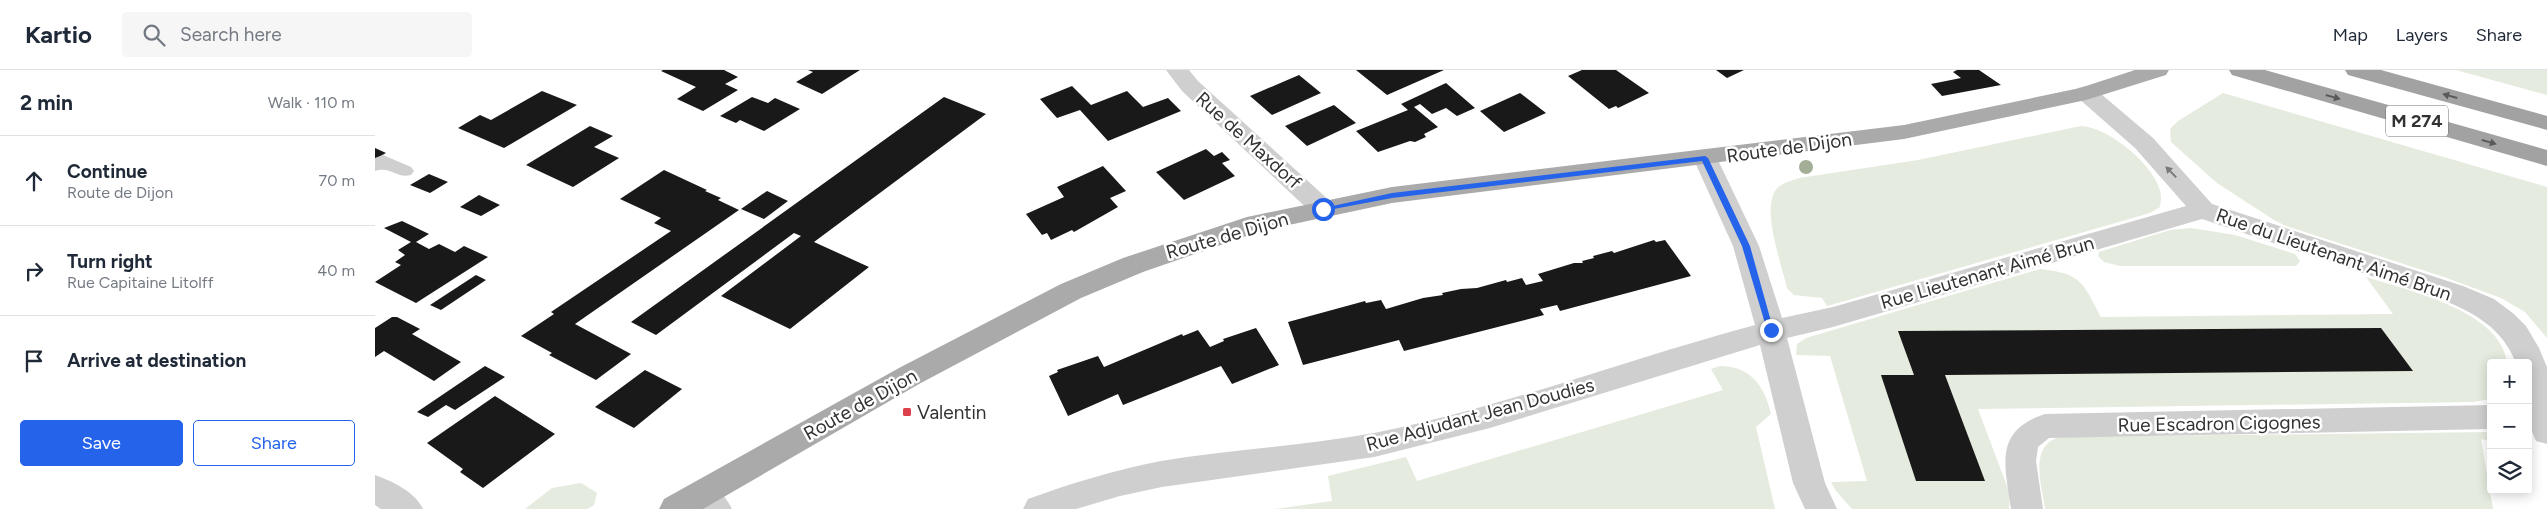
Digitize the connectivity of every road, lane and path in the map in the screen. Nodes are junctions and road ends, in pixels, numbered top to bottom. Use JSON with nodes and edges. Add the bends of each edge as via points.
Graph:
{"nodes":[{"id":1,"x":1177,"y":70,"type":"edge"},
{"id":2,"x":2240,"y":70,"type":"edge"},
{"id":3,"x":2356,"y":70,"type":"edge"},
{"id":4,"x":2153,"y":72,"type":"edge"},
{"id":5,"x":2086,"y":93,"type":"junction"},
{"id":6,"x":2547,"y":123,"type":"edge"},
{"id":7,"x":1705,"y":158,"type":"junction"},
{"id":8,"x":2547,"y":158,"type":"edge"},
{"id":9,"x":375,"y":165,"type":"edge"},
{"id":10,"x":405,"y":171,"type":"dead end"},
{"id":11,"x":1323,"y":209,"type":"junction"},
{"id":12,"x":2203,"y":210,"type":"junction"},
{"id":13,"x":1771,"y":330,"type":"junction"},
{"id":14,"x":2487,"y":417,"type":"edge"},
{"id":15,"x":2539,"y":421,"type":"edge"},
{"id":16,"x":375,"y":488,"type":"edge"},
{"id":17,"x":697,"y":504,"type":"edge"},
{"id":18,"x":407,"y":509,"type":"edge"},
{"id":19,"x":1039,"y":509,"type":"edge"},
{"id":20,"x":1821,"y":509,"type":"edge"},
{"id":21,"x":2027,"y":509,"type":"edge"}],
"edges":[{"from":1,"to":11,"type":"street","name":"Rue de Maxdorf","via":[[1190,86]]},
{"from":2,"to":8,"type":"highway","number":"M 274","one_way":true},
{"from":6,"to":3,"type":"highway","number":"M 274","one_way":true},
{"from":4,"to":5,"type":"main road","name":"Route de Dijon"},
{"from":5,"to":7,"type":"main road","name":"Route de Dijon","via":[[1904,132]]},
{"from":12,"to":5,"type":"street","name":"Rue du Lieutenant Aimé Brun","one_way":true,"via":[[2144,143]]},
{"from":7,"to":11,"type":"main road","name":"Route de Dijon","via":[[1392,196]]},
{"from":7,"to":13,"type":"street","via":[[1746,246]]},
{"from":9,"to":10,"type":"lane","via":[[383,161]]},
{"from":11,"to":17,"type":"main road","name":"Route de Dijon","via":[[1256,223],[1188,245],[1071,291],[909,376]]},
{"from":12,"to":13,"type":"street","name":"Rue Lieutenant Aimé Brun","via":[[1833,317]]},
{"from":12,"to":15,"type":"street","name":"Rue du Lieutenant Aimé Brun","via":[[2453,293],[2487,309],[2518,336],[2531,360]]},
{"from":13,"to":19,"type":"street","name":"Rue Adjudant Jean Doudies","via":[[1437,430],[1374,445],[1293,458],[1199,468],[1109,486]]},
{"from":13,"to":20,"type":"street","via":[[1809,483]]},
{"from":14,"to":21,"type":"street","name":"Rue Escadron Cigognes","via":[[2045,426],[2031,430],[2019,457]]},
{"from":16,"to":18,"type":"street"}]}
